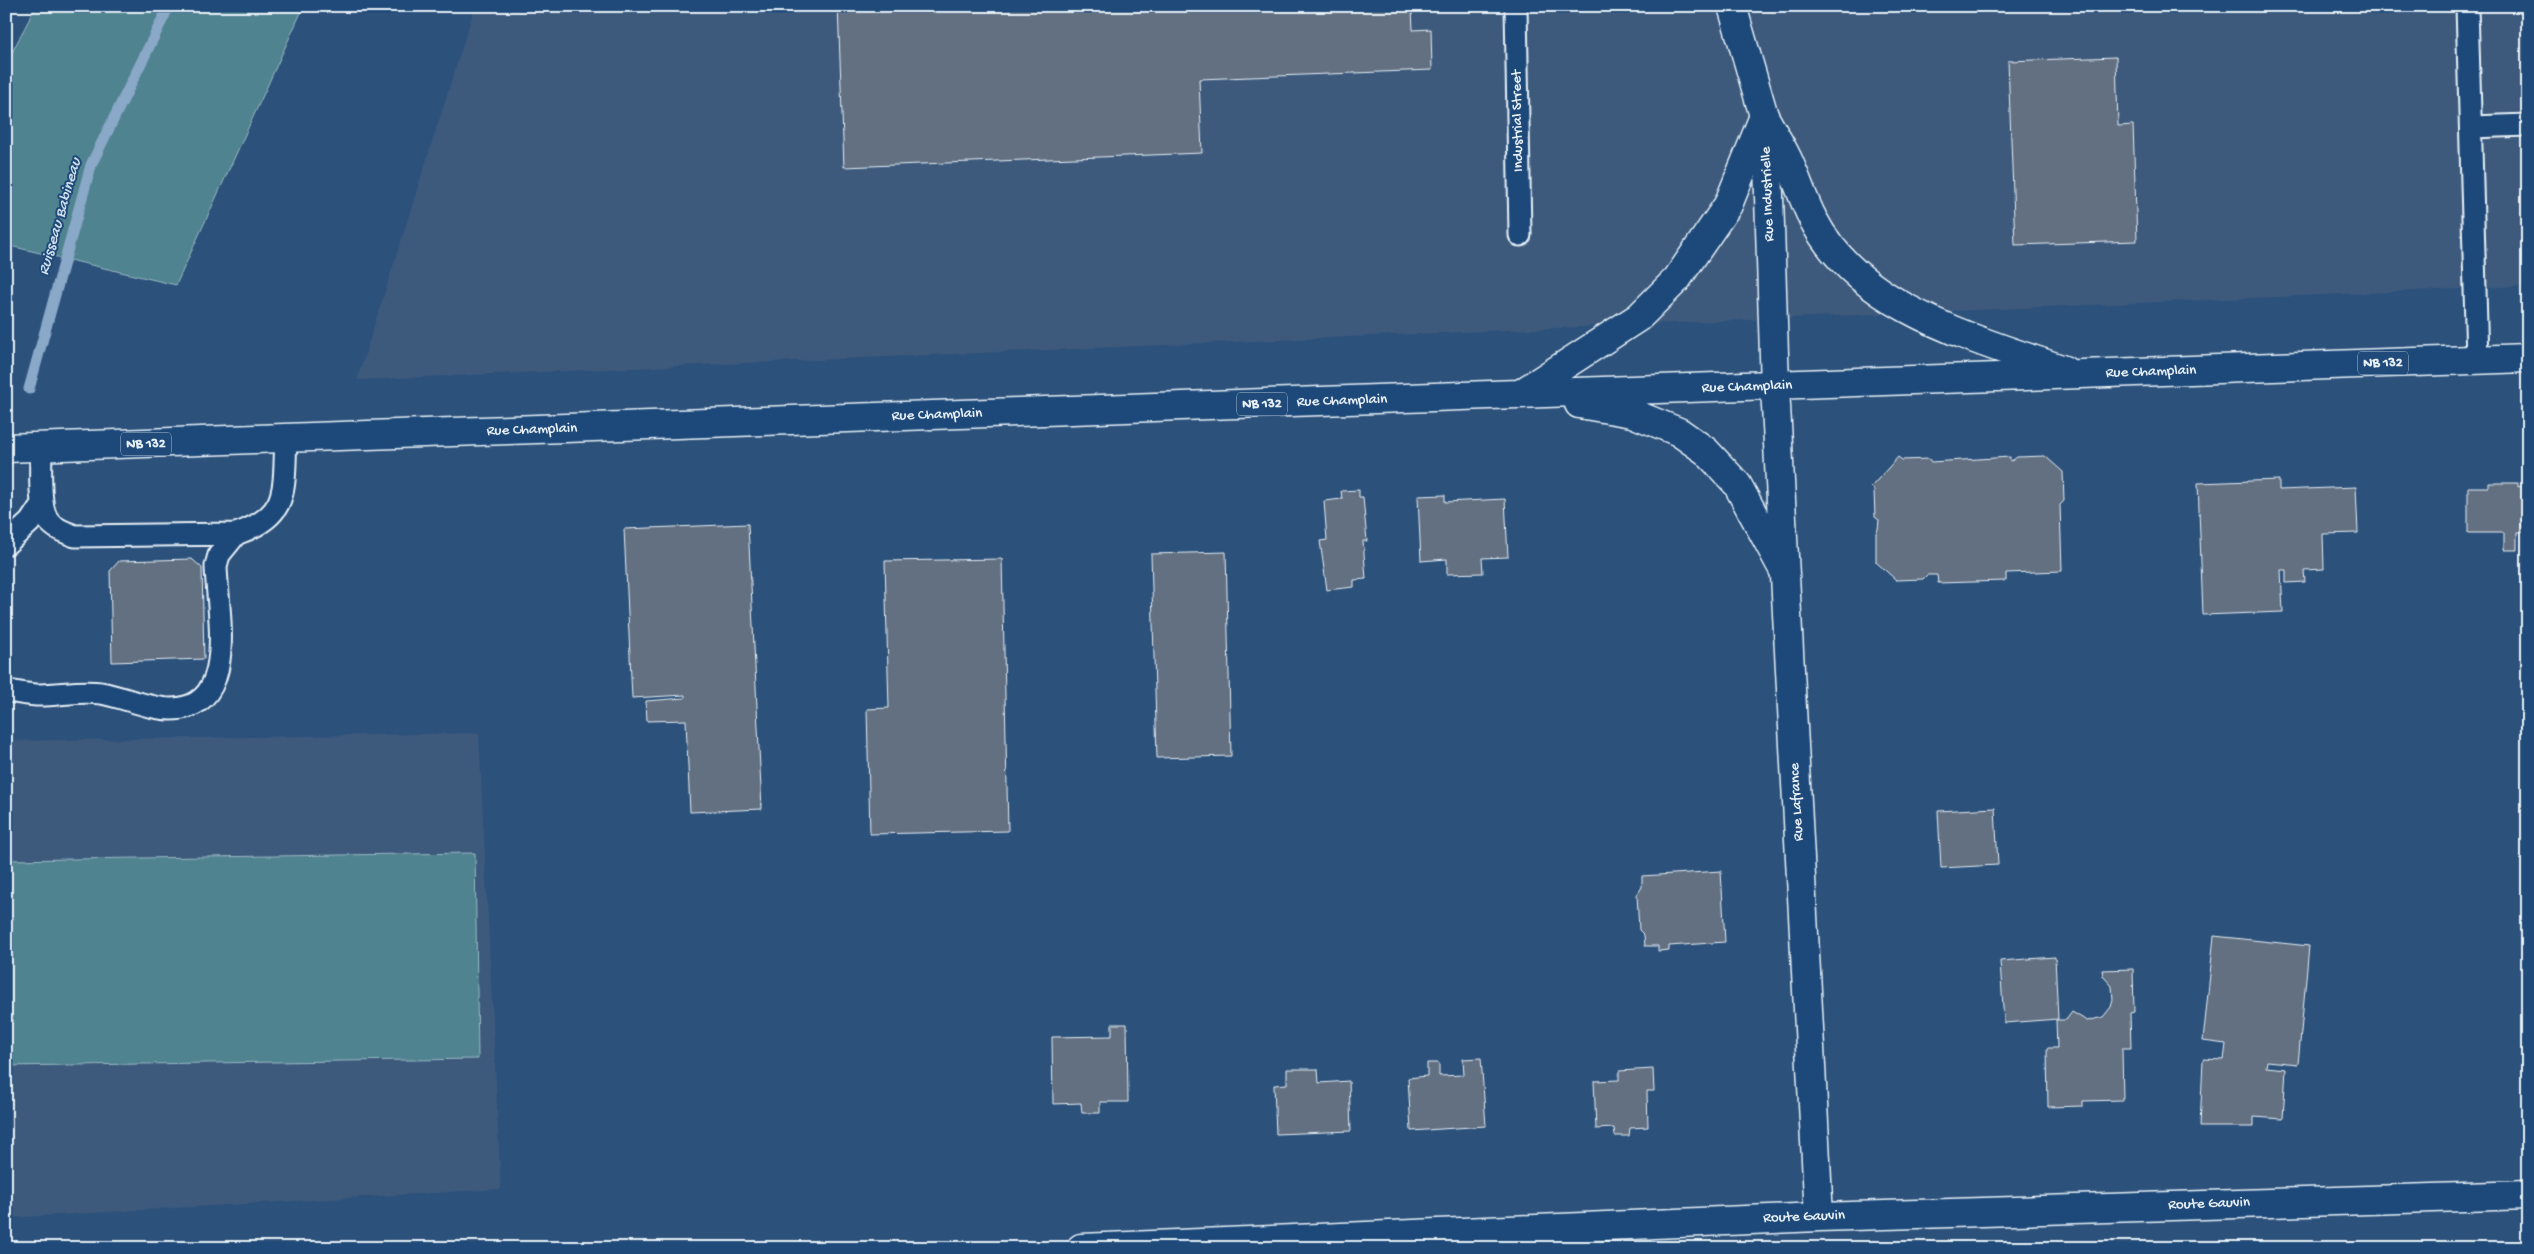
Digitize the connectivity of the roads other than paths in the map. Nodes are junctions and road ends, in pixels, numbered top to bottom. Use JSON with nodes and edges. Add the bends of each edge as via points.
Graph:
{"nodes":[{"id":1,"x":1516,"y":6,"type":"edge"},
{"id":2,"x":1732,"y":6,"type":"edge"},
{"id":3,"x":2467,"y":6,"type":"edge"},
{"id":4,"x":1764,"y":116,"type":"junction"},
{"id":5,"x":2528,"y":125,"type":"edge"},
{"id":6,"x":2471,"y":127,"type":"junction"},
{"id":7,"x":1520,"y":235,"type":"dead end"},
{"id":8,"x":2528,"y":358,"type":"edge"},
{"id":9,"x":2477,"y":360,"type":"junction"},
{"id":10,"x":2077,"y":375,"type":"junction"},
{"id":11,"x":1775,"y":386,"type":"junction"},
{"id":12,"x":1520,"y":394,"type":"junction"},
{"id":13,"x":286,"y":438,"type":"junction"},
{"id":14,"x":41,"y":447,"type":"junction"},
{"id":15,"x":6,"y":448,"type":"edge"},
{"id":16,"x":42,"y":504,"type":"junction"},
{"id":17,"x":236,"y":534,"type":"junction"},
{"id":18,"x":6,"y":544,"type":"edge"},
{"id":19,"x":1784,"y":570,"type":"junction"},
{"id":20,"x":6,"y":691,"type":"edge"},
{"id":21,"x":2528,"y":1195,"type":"edge"},
{"id":22,"x":1819,"y":1217,"type":"junction"},
{"id":23,"x":1081,"y":1248,"type":"edge"}],
"edges":[{"from":1,"to":7,"type":"lane","name":"Industrial Street"},
{"from":2,"to":4,"type":"main road","name":"Rue Industrielle"},
{"from":3,"to":6,"type":"lane"},
{"from":4,"to":10,"type":"main road","via":[[1813,220],[1840,258],[1884,295],[1936,324]]},
{"from":4,"to":11,"type":"main road","name":"Rue Industrielle"},
{"from":4,"to":12,"type":"main road","via":[[1728,205],[1676,279],[1639,317]]},
{"from":5,"to":6,"type":"lane"},
{"from":6,"to":9,"type":"lane"},
{"from":8,"to":9,"type":"main road","name":"Rue Champlain","number":"NB 132"},
{"from":9,"to":10,"type":"main road","name":"Rue Champlain","number":"NB 132"},
{"from":10,"to":11,"type":"main road","name":"Rue Champlain","number":"NB 132"},
{"from":11,"to":12,"type":"main road","name":"Rue Champlain","number":"NB 132"},
{"from":11,"to":19,"type":"main road","name":"Rue Lafrance"},
{"from":12,"to":13,"type":"main road","name":"Rue Champlain","number":"NB 132"},
{"from":12,"to":19,"type":"main road","via":[[1632,413],[1679,432],[1706,451],[1737,484]]},
{"from":13,"to":14,"type":"main road","name":"Rue Champlain","number":"NB 132"},
{"from":13,"to":17,"type":"lane","via":[[284,488],[279,505],[269,518]]},
{"from":14,"to":15,"type":"main road","name":"Rue Champlain","number":"NB 132"},
{"from":14,"to":16,"type":"lane"},
{"from":16,"to":17,"type":"lane","via":[[47,519],[59,530],[75,536]]},
{"from":16,"to":18,"type":"lane","via":[[30,522]]},
{"from":17,"to":20,"type":"lane","via":[[219,555],[216,566],[220,664],[215,683],[202,698],[186,708],[169,709],[98,692],[40,695]]},
{"from":19,"to":22,"type":"main road","name":"Rue Lafrance"},
{"from":21,"to":22,"type":"main road","name":"Route Gauvin"},
{"from":22,"to":23,"type":"main road","name":"Route Gauvin"}]}
